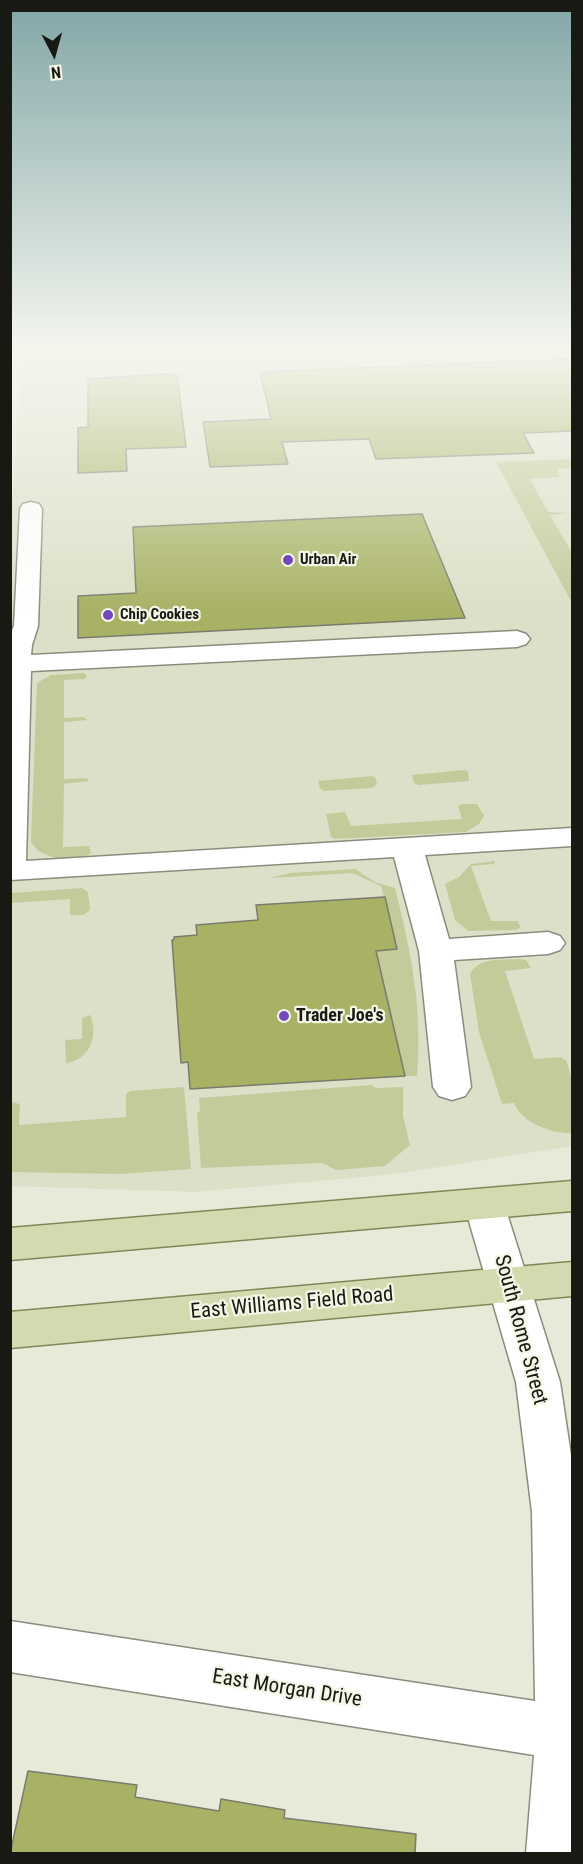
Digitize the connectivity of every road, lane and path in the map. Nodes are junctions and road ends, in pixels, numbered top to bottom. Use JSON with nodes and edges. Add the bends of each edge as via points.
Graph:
{"nodes":[{"id":1,"x":31,"y":510,"type":"dead end"},
{"id":2,"x":517,"y":639,"type":"dead end"},
{"id":3,"x":15,"y":664,"type":"edge"},
{"id":4,"x":573,"y":837,"type":"edge"},
{"id":5,"x":407,"y":847,"type":"junction"},
{"id":6,"x":10,"y":864,"type":"edge"},
{"id":7,"x":10,"y":871,"type":"edge"},
{"id":8,"x":548,"y":943,"type":"dead end"},
{"id":9,"x":436,"y":951,"type":"junction"},
{"id":10,"x":452,"y":1087,"type":"dead end"},
{"id":11,"x":573,"y":1196,"type":"edge"},
{"id":12,"x":484,"y":1203,"type":"junction"},
{"id":13,"x":10,"y":1244,"type":"edge"},
{"id":14,"x":573,"y":1279,"type":"edge"},
{"id":15,"x":508,"y":1284,"type":"junction"},
{"id":16,"x":10,"y":1330,"type":"edge"},
{"id":17,"x":10,"y":1646,"type":"edge"},
{"id":18,"x":568,"y":1733,"type":"edge"},
{"id":19,"x":555,"y":1854,"type":"edge"}],
"edges":[{"from":1,"to":3,"type":"street","via":[[26,626]]},
{"from":2,"to":3,"type":"street"},
{"from":3,"to":6,"type":"street"},
{"from":4,"to":5,"type":"street"},
{"from":5,"to":7,"type":"street"},
{"from":5,"to":9,"type":"street"},
{"from":8,"to":9,"type":"street"},
{"from":9,"to":10,"type":"street"},
{"from":11,"to":12,"type":"main road"},
{"from":12,"to":13,"type":"main road"},
{"from":12,"to":15,"type":"street","name":"South Rome Street"},
{"from":14,"to":15,"type":"main road","name":"East Williams Field Road"},
{"from":15,"to":16,"type":"main road","name":"East Williams Field Road"},
{"from":15,"to":18,"type":"street","name":"South Rome Street","via":[[538,1382],[556,1512]]},
{"from":17,"to":18,"type":"street","name":"East Morgan Drive"},
{"from":18,"to":19,"type":"street","name":"South Rome Street"}]}
